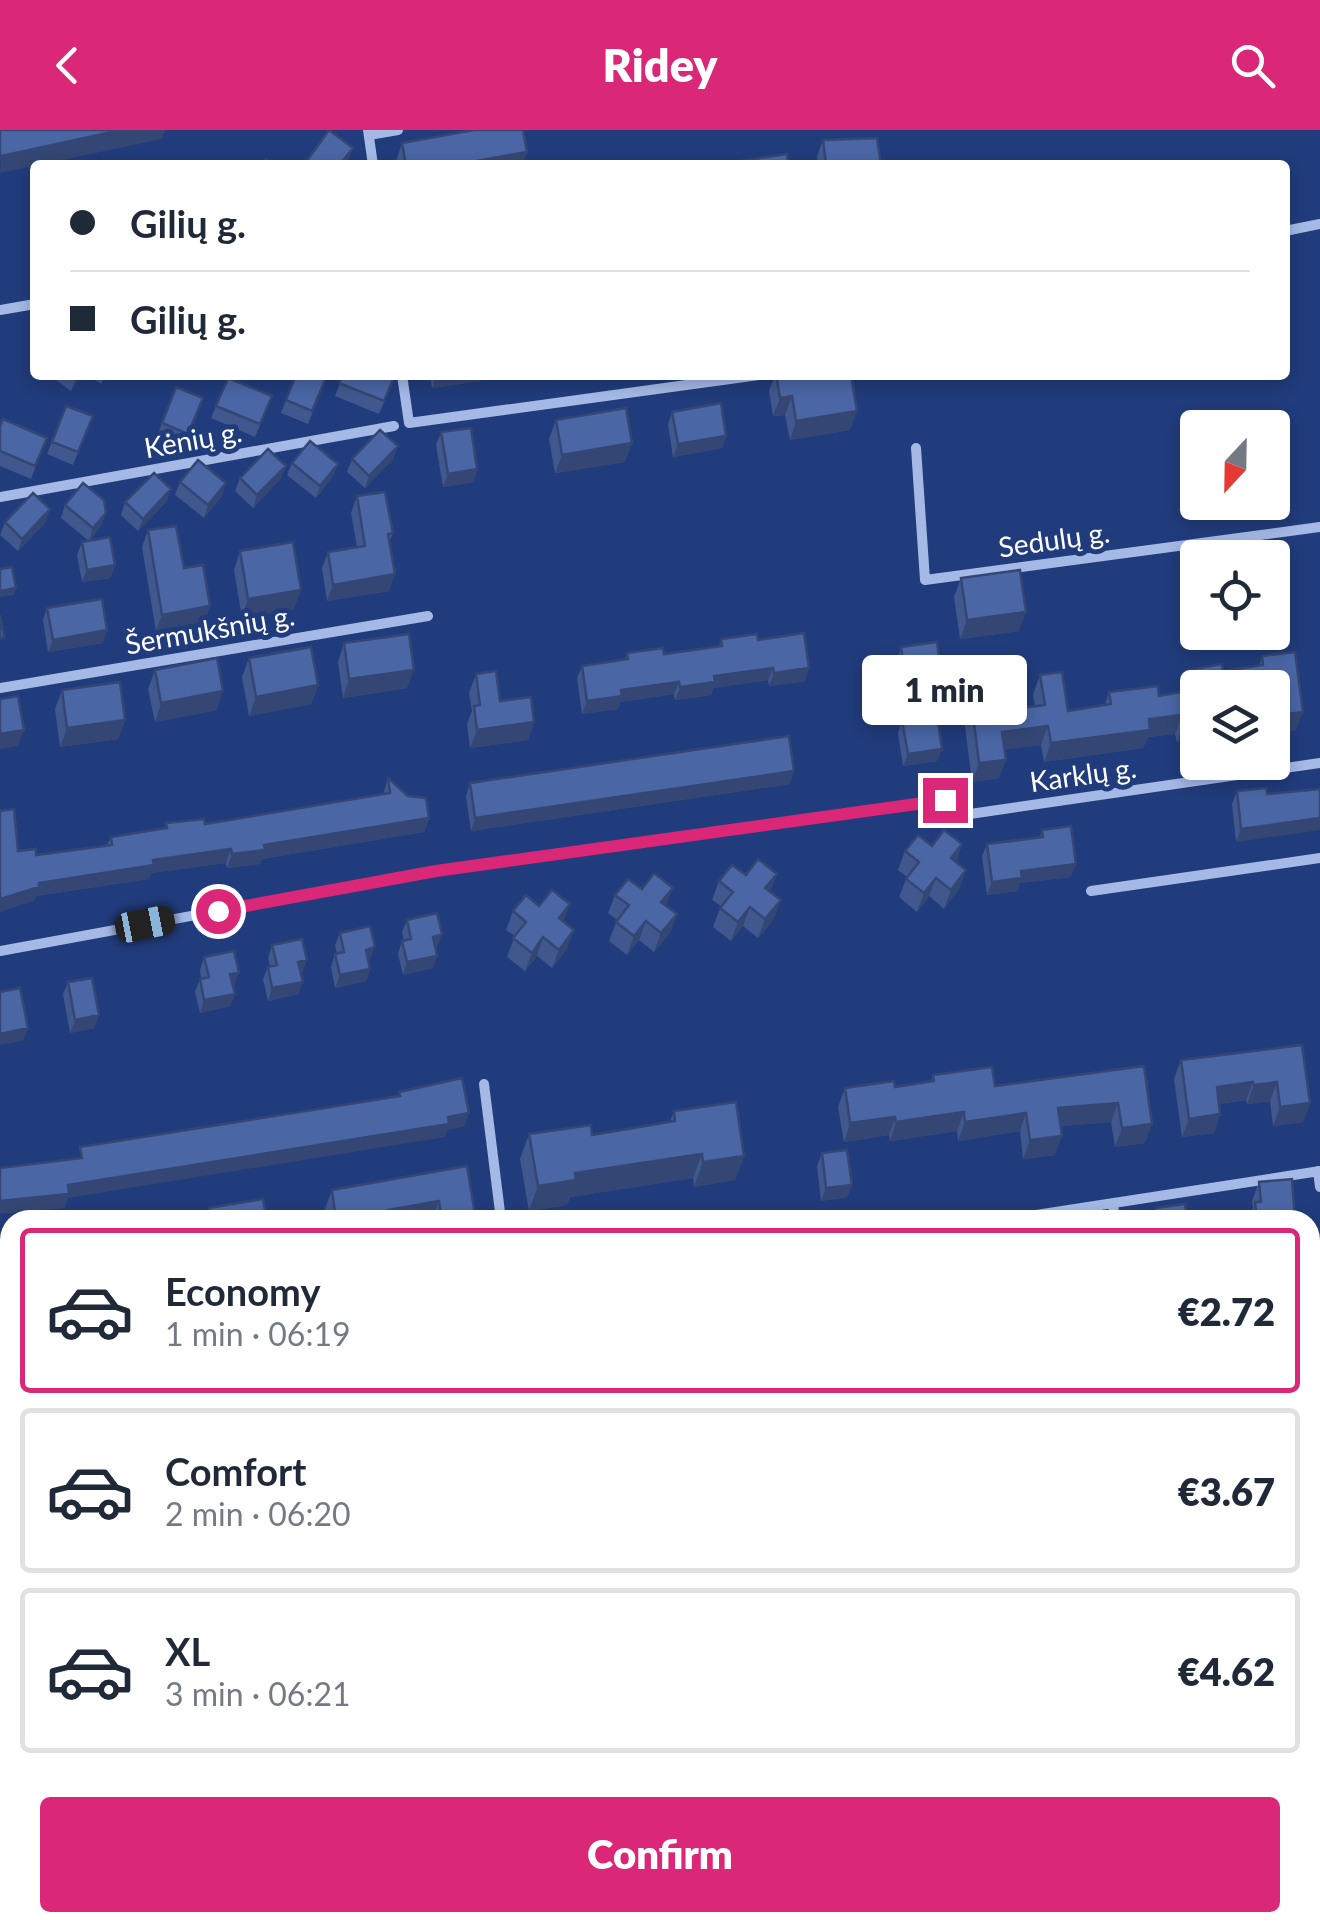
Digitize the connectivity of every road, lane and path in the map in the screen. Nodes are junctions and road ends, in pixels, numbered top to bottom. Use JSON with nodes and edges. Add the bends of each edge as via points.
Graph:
{"nodes":[{"id":1,"x":398,"y":130,"type":"edge"},
{"id":2,"x":368,"y":133,"type":"edge"},
{"id":3,"x":371,"y":160,"type":"edge"},
{"id":4,"x":1320,"y":224,"type":"edge"},
{"id":5,"x":1290,"y":230,"type":"edge"},
{"id":6,"x":30,"y":305,"type":"edge"},
{"id":7,"x":0,"y":310,"type":"edge"},
{"id":8,"x":403,"y":380,"type":"edge"},
{"id":9,"x":723,"y":380,"type":"edge"},
{"id":10,"x":394,"y":426,"type":"dead end"},
{"id":11,"x":916,"y":448,"type":"dead end"},
{"id":12,"x":0,"y":498,"type":"edge"},
{"id":13,"x":1320,"y":527,"type":"edge"},
{"id":14,"x":428,"y":616,"type":"dead end"},
{"id":15,"x":0,"y":688,"type":"edge"},
{"id":16,"x":1320,"y":762,"type":"edge"},
{"id":17,"x":945,"y":800,"type":"dead end"},
{"id":18,"x":970,"y":814,"type":"dead end"},
{"id":19,"x":1320,"y":858,"type":"edge"},
{"id":20,"x":1091,"y":890,"type":"dead end"},
{"id":21,"x":0,"y":952,"type":"edge"},
{"id":22,"x":484,"y":1084,"type":"dead end"},
{"id":23,"x":1319,"y":1171,"type":"edge"},
{"id":24,"x":1320,"y":1187,"type":"edge"},
{"id":25,"x":1113,"y":1204,"type":"junction"},
{"id":26,"x":500,"y":1210,"type":"edge"},
{"id":27,"x":1072,"y":1210,"type":"edge"},
{"id":28,"x":1114,"y":1210,"type":"edge"}],
"edges":[{"from":1,"to":2,"type":"street"},
{"from":2,"to":3,"type":"street"},
{"from":4,"to":5,"type":"street"},
{"from":6,"to":7,"type":"street"},
{"from":8,"to":9,"type":"street","via":[[410,423]]},
{"from":10,"to":12,"type":"street","name":"Kėnių g."},
{"from":11,"to":13,"type":"street","name":"Sedulų g.","via":[[925,580]]},
{"from":14,"to":15,"type":"street","name":"Šermukšnių g."},
{"from":16,"to":18,"type":"street","name":"Karklų g."},
{"from":17,"to":21,"type":"street","via":[[436,871]]},
{"from":19,"to":20,"type":"street"},
{"from":22,"to":26,"type":"street"},
{"from":23,"to":24,"type":"street"},
{"from":23,"to":25,"type":"street"},
{"from":25,"to":27,"type":"street"},
{"from":25,"to":28,"type":"street"}]}
